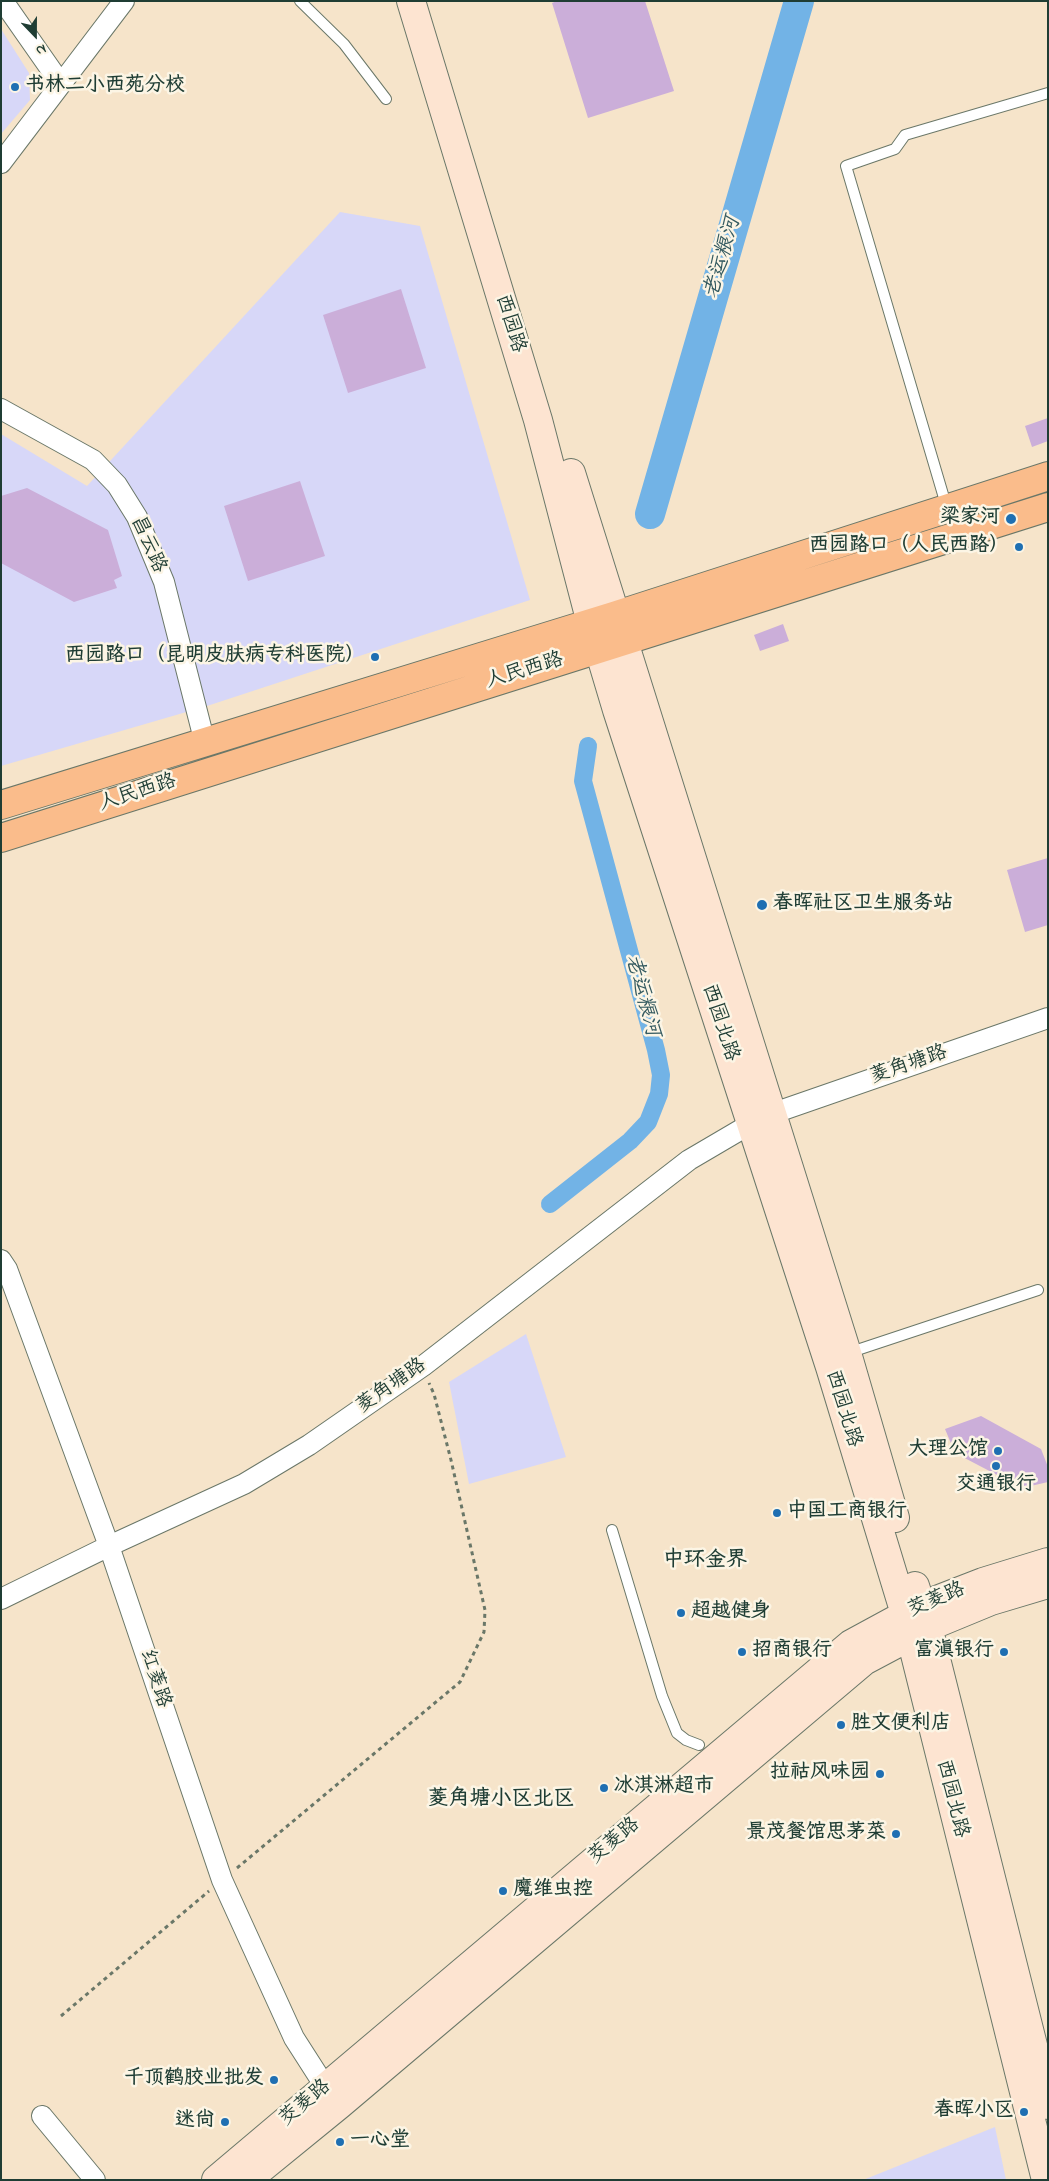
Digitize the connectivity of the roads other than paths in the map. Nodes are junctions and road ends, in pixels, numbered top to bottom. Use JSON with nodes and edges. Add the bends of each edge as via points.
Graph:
{"nodes":[{"id":1,"x":2,"y":1,"type":"edge"},
{"id":2,"x":124,"y":1,"type":"edge"},
{"id":3,"x":300,"y":1,"type":"edge"},
{"id":4,"x":411,"y":1,"type":"edge"},
{"id":5,"x":429,"y":1,"type":"edge"},
{"id":6,"x":61,"y":84,"type":"junction"},
{"id":7,"x":1048,"y":93,"type":"edge"},
{"id":8,"x":386,"y":100,"type":"dead end"},
{"id":9,"x":1,"y":163,"type":"edge"},
{"id":10,"x":1,"y":408,"type":"edge"},
{"id":11,"x":1048,"y":476,"type":"edge"},
{"id":12,"x":1048,"y":507,"type":"edge"},
{"id":13,"x":947,"y":508,"type":"junction"},
{"id":14,"x":602,"y":620,"type":"junction"},
{"id":15,"x":611,"y":646,"type":"junction"},
{"id":16,"x":205,"y":743,"type":"junction"},
{"id":17,"x":1,"y":805,"type":"edge"},
{"id":18,"x":1,"y":838,"type":"edge"},
{"id":19,"x":1048,"y":1018,"type":"edge"},
{"id":20,"x":761,"y":1119,"type":"junction"},
{"id":21,"x":1,"y":1260,"type":"edge"},
{"id":22,"x":1038,"y":1290,"type":"dead end"},
{"id":23,"x":847,"y":1353,"type":"junction"},
{"id":24,"x":612,"y":1530,"type":"dead end"},
{"id":25,"x":109,"y":1546,"type":"junction"},
{"id":26,"x":1048,"y":1562,"type":"edge"},
{"id":27,"x":1048,"y":1584,"type":"edge"},
{"id":28,"x":1,"y":1599,"type":"edge"},
{"id":29,"x":916,"y":1621,"type":"junction"},
{"id":30,"x":699,"y":1745,"type":"dead end"},
{"id":31,"x":326,"y":2088,"type":"junction"},
{"id":32,"x":1048,"y":2105,"type":"edge"},
{"id":33,"x":42,"y":2116,"type":"dead end"},
{"id":34,"x":95,"y":2180,"type":"edge"},
{"id":35,"x":216,"y":2180,"type":"edge"},
{"id":36,"x":247,"y":2180,"type":"edge"},
{"id":37,"x":1046,"y":2180,"type":"edge"}],
"edges":[{"from":1,"to":6,"type":"street"},
{"from":2,"to":6,"type":"street"},
{"from":3,"to":8,"type":"lane","via":[[344,44]]},
{"from":4,"to":14,"type":"main road","name":"西园路"},
{"from":5,"to":14,"type":"main road","name":"西园路"},
{"from":6,"to":9,"type":"street"},
{"from":7,"to":13,"type":"lane","via":[[905,135],[895,149],[846,166]]},
{"from":10,"to":16,"type":"street","name":"昌云路","via":[[93,460],[117,485],[137,517],[164,582]]},
{"from":11,"to":13,"type":"main road","name":"人民西路"},
{"from":12,"to":15,"type":"main road","name":"人民西路"},
{"from":13,"to":14,"type":"main road","name":"人民西路"},
{"from":14,"to":15,"type":"main road","name":"西园路"},
{"from":14,"to":16,"type":"main road","name":"人民西路"},
{"from":15,"to":18,"type":"main road","name":"人民西路"},
{"from":15,"to":20,"type":"main road","name":"西园北路","via":[[620,719]]},
{"from":16,"to":17,"type":"main road","name":"人民西路"},
{"from":19,"to":20,"type":"street","name":"菱角塘路"},
{"from":20,"to":23,"type":"main road","name":"西园北路"},
{"from":20,"to":25,"type":"street","name":"菱角塘路","via":[[689,1160],[423,1366],[309,1445],[244,1484]]},
{"from":20,"to":29,"type":"main road","name":"西园北路","via":[[830,1367]]},
{"from":21,"to":25,"type":"street","name":"红菱路"},
{"from":22,"to":23,"type":"lane"},
{"from":23,"to":29,"type":"main road","name":"西园北路"},
{"from":24,"to":30,"type":"lane","via":[[662,1696],[677,1732]]},
{"from":25,"to":28,"type":"street","name":"菱角塘路"},
{"from":25,"to":31,"type":"street","name":"红菱路","via":[[222,1880],[294,2038]]},
{"from":26,"to":29,"type":"main road","name":"茭菱路","via":[[983,1582]]},
{"from":27,"to":29,"type":"main road","name":"茭菱路"},
{"from":29,"to":31,"type":"main road","name":"茭菱路","via":[[851,1644]]},
{"from":29,"to":32,"type":"main road","name":"西园北路"},
{"from":29,"to":36,"type":"main road","name":"茭菱路","via":[[864,1661]]},
{"from":29,"to":37,"type":"main road","name":"西园北路"},
{"from":31,"to":35,"type":"main road","name":"茭菱路"},
{"from":33,"to":34,"type":"street"}]}
